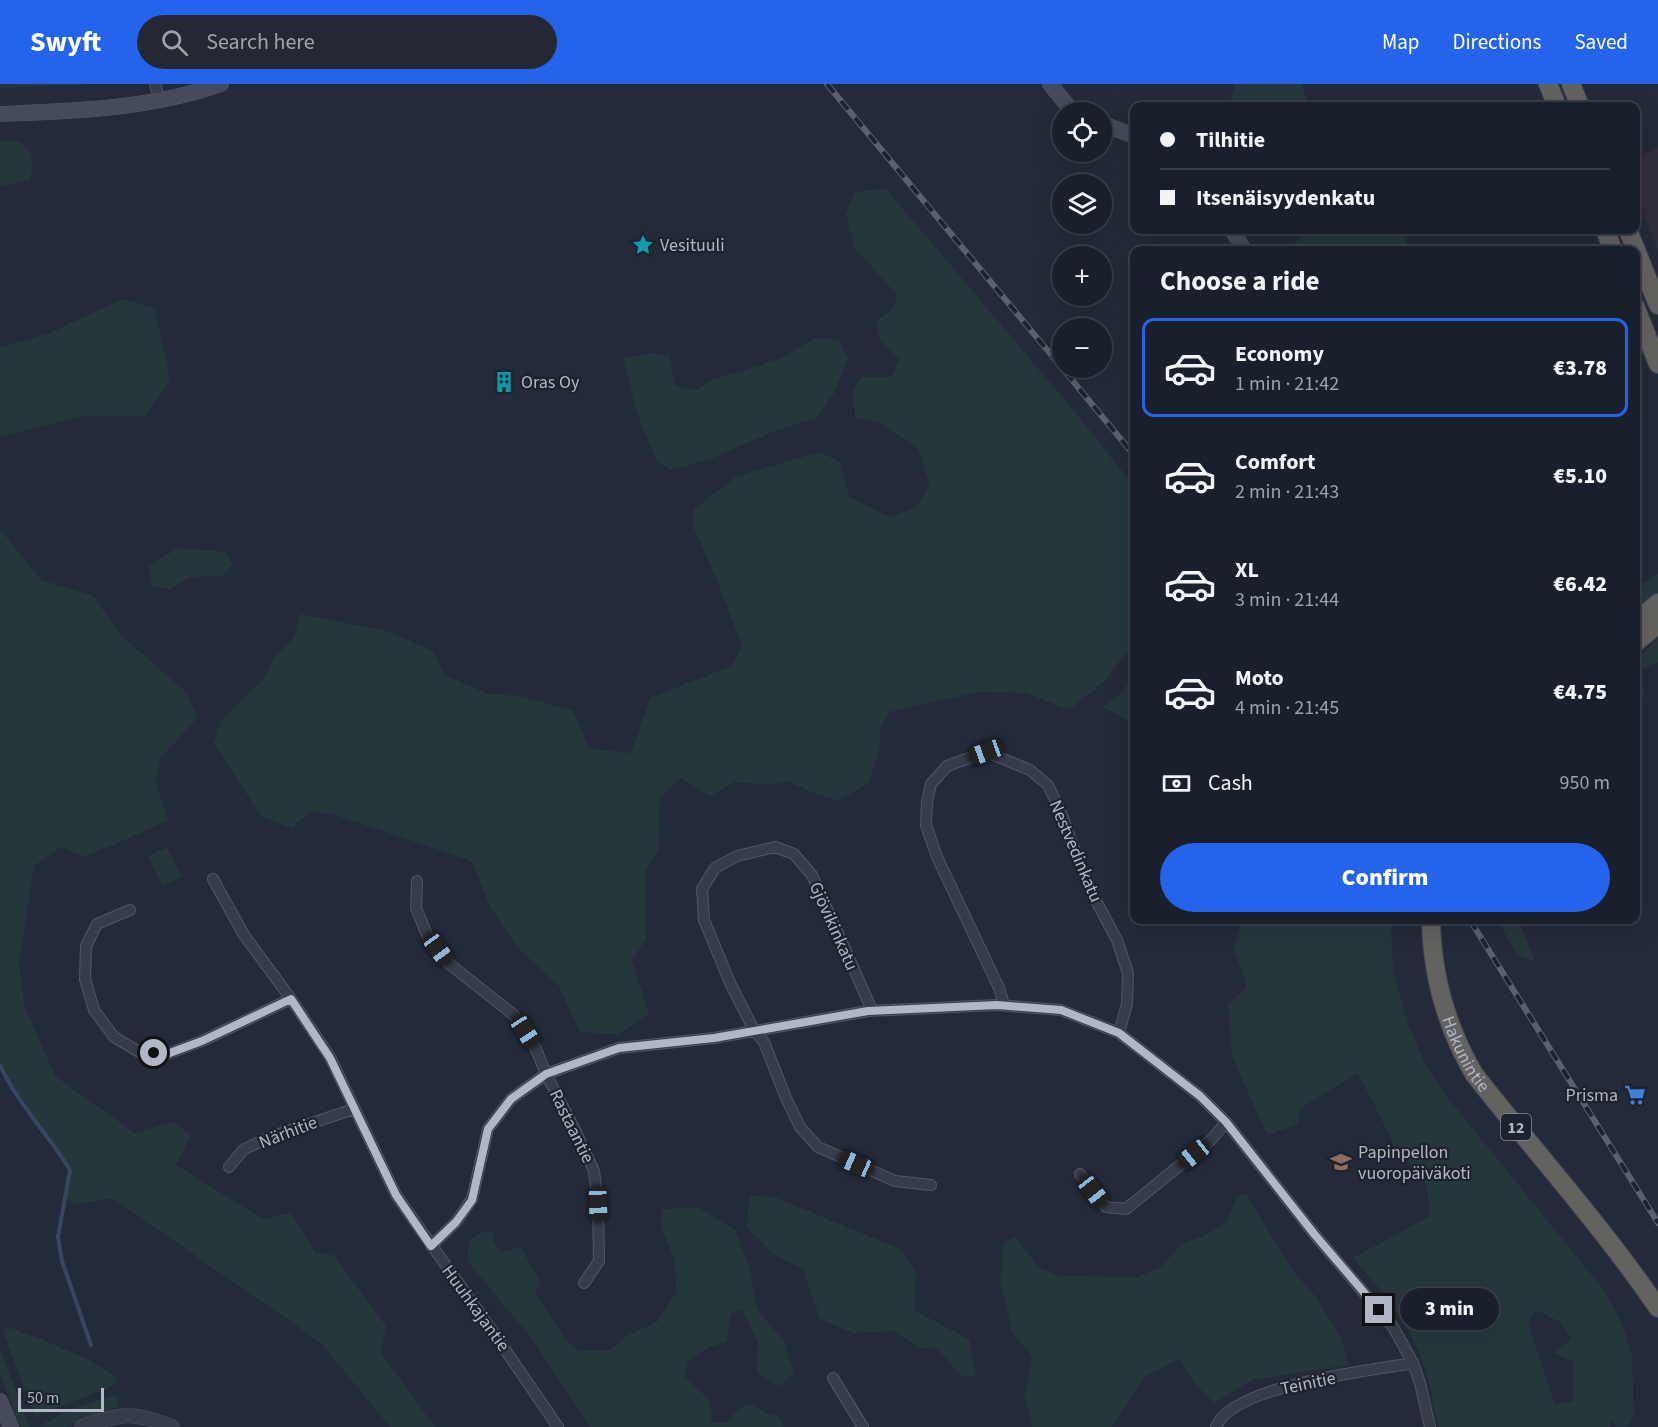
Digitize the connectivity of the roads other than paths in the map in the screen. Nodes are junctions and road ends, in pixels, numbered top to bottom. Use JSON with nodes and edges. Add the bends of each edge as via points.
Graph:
{"nodes":[{"id":1,"x":155,"y":84,"type":"edge"},
{"id":2,"x":221,"y":84,"type":"edge"},
{"id":3,"x":1050,"y":84,"type":"edge"},
{"id":4,"x":1548,"y":84,"type":"edge"},
{"id":5,"x":1571,"y":84,"type":"edge"},
{"id":6,"x":160,"y":101,"type":"junction"},
{"id":7,"x":1065,"y":102,"type":"edge"},
{"id":8,"x":1555,"y":102,"type":"edge"},
{"id":9,"x":1578,"y":102,"type":"edge"},
{"id":10,"x":0,"y":114,"type":"edge"},
{"id":11,"x":1112,"y":127,"type":"edge"},
{"id":12,"x":1130,"y":134,"type":"edge"},
{"id":13,"x":1640,"y":260,"type":"edge"},
{"id":14,"x":1658,"y":305,"type":"edge"},
{"id":15,"x":1640,"y":319,"type":"edge"},
{"id":16,"x":1658,"y":364,"type":"edge"},
{"id":17,"x":1658,"y":603,"type":"edge"},
{"id":18,"x":1640,"y":618,"type":"edge"},
{"id":19,"x":1658,"y":624,"type":"edge"},
{"id":20,"x":1640,"y":639,"type":"edge"},
{"id":21,"x":213,"y":879,"type":"dead end"},
{"id":22,"x":417,"y":881,"type":"dead end"},
{"id":23,"x":129,"y":910,"type":"dead end"},
{"id":24,"x":1431,"y":924,"type":"edge"},
{"id":25,"x":291,"y":999,"type":"junction"},
{"id":26,"x":1004,"y":1005,"type":"junction"},
{"id":27,"x":872,"y":1010,"type":"junction"},
{"id":28,"x":754,"y":1030,"type":"junction"},
{"id":29,"x":1119,"y":1033,"type":"junction"},
{"id":30,"x":546,"y":1074,"type":"junction"},
{"id":31,"x":354,"y":1108,"type":"junction"},
{"id":32,"x":1226,"y":1122,"type":"junction"},
{"id":33,"x":229,"y":1167,"type":"dead end"},
{"id":34,"x":1080,"y":1174,"type":"dead end"},
{"id":35,"x":931,"y":1185,"type":"dead end"},
{"id":36,"x":431,"y":1246,"type":"junction"},
{"id":37,"x":584,"y":1282,"type":"dead end"},
{"id":38,"x":1658,"y":1308,"type":"edge"},
{"id":39,"x":1413,"y":1362,"type":"junction"},
{"id":40,"x":833,"y":1378,"type":"dead end"},
{"id":41,"x":0,"y":1401,"type":"edge"},
{"id":42,"x":11,"y":1427,"type":"edge"},
{"id":43,"x":82,"y":1427,"type":"edge"},
{"id":44,"x":172,"y":1427,"type":"edge"},
{"id":45,"x":558,"y":1427,"type":"edge"},
{"id":46,"x":863,"y":1427,"type":"edge"},
{"id":47,"x":1216,"y":1427,"type":"edge"},
{"id":48,"x":1430,"y":1427,"type":"edge"}],
"edges":[{"from":1,"to":6,"type":"street"},
{"from":2,"to":6,"type":"main road"},
{"from":3,"to":7,"type":"main road"},
{"from":4,"to":8,"type":"highway"},
{"from":5,"to":9,"type":"highway"},
{"from":6,"to":10,"type":"main road","via":[[124,107]]},
{"from":11,"to":12,"type":"main road"},
{"from":13,"to":14,"type":"highway"},
{"from":15,"to":16,"type":"highway"},
{"from":17,"to":18,"type":"highway"},
{"from":19,"to":20,"type":"highway"},
{"from":21,"to":25,"type":"street","name":"Huuhkajantie","via":[[244,935]]},
{"from":22,"to":30,"type":"street","name":"Rastaantie","via":[[416,908],[428,935],[448,963],[514,1015],[535,1047]]},
{"from":23,"to":25,"type":"street","via":[[97,924],[86,946],[85,979],[94,1010],[114,1037],[141,1053],[167,1054]]},
{"from":24,"to":38,"type":"highway","name":"Hakunintie","number":"12","via":[[1434,965],[1444,1009],[1474,1074],[1597,1225]]},
{"from":25,"to":31,"type":"street","name":"Huuhkajantie","via":[[330,1058]]},
{"from":26,"to":27,"type":"street"},
{"from":26,"to":29,"type":"street","via":[[1061,1010]]},
{"from":26,"to":29,"type":"street","name":"Nestvedinkatu","via":[[926,825],[931,784],[947,766],[986,752],[1030,770],[1048,784],[1094,897],[1117,939],[1128,973],[1127,1004]]},
{"from":27,"to":28,"type":"street"},
{"from":27,"to":28,"type":"street","name":"Gjövikinkatu","via":[[812,875],[794,854],[775,847],[737,856],[715,868],[702,889],[704,920],[714,949]]},
{"from":28,"to":30,"type":"street","via":[[619,1048]]},
{"from":28,"to":35,"type":"street","name":"Gjövikinkatu","via":[[764,1042],[800,1127],[818,1147],[895,1181]]},
{"from":29,"to":32,"type":"street","via":[[1200,1096]]},
{"from":30,"to":36,"type":"street","via":[[511,1099],[488,1129],[472,1200]]},
{"from":30,"to":37,"type":"street","name":"Rastaantie","via":[[594,1171],[599,1261]]},
{"from":31,"to":33,"type":"street","name":"Närhitie","via":[[267,1138],[243,1150]]},
{"from":31,"to":36,"type":"street","name":"Huuhkajantie","via":[[396,1195]]},
{"from":32,"to":34,"type":"street","via":[[1211,1140],[1126,1209],[1106,1207]]},
{"from":32,"to":39,"type":"street","via":[[1393,1327]]},
{"from":36,"to":45,"type":"street","name":"Huuhkajantie"},
{"from":39,"to":47,"type":"street","name":"Teinitie","via":[[1272,1390],[1239,1403],[1219,1419]]},
{"from":39,"to":48,"type":"street"},
{"from":40,"to":46,"type":"street"},
{"from":41,"to":42,"type":"main road"},
{"from":43,"to":44,"type":"street","via":[[126,1415],[143,1416]]}]}
